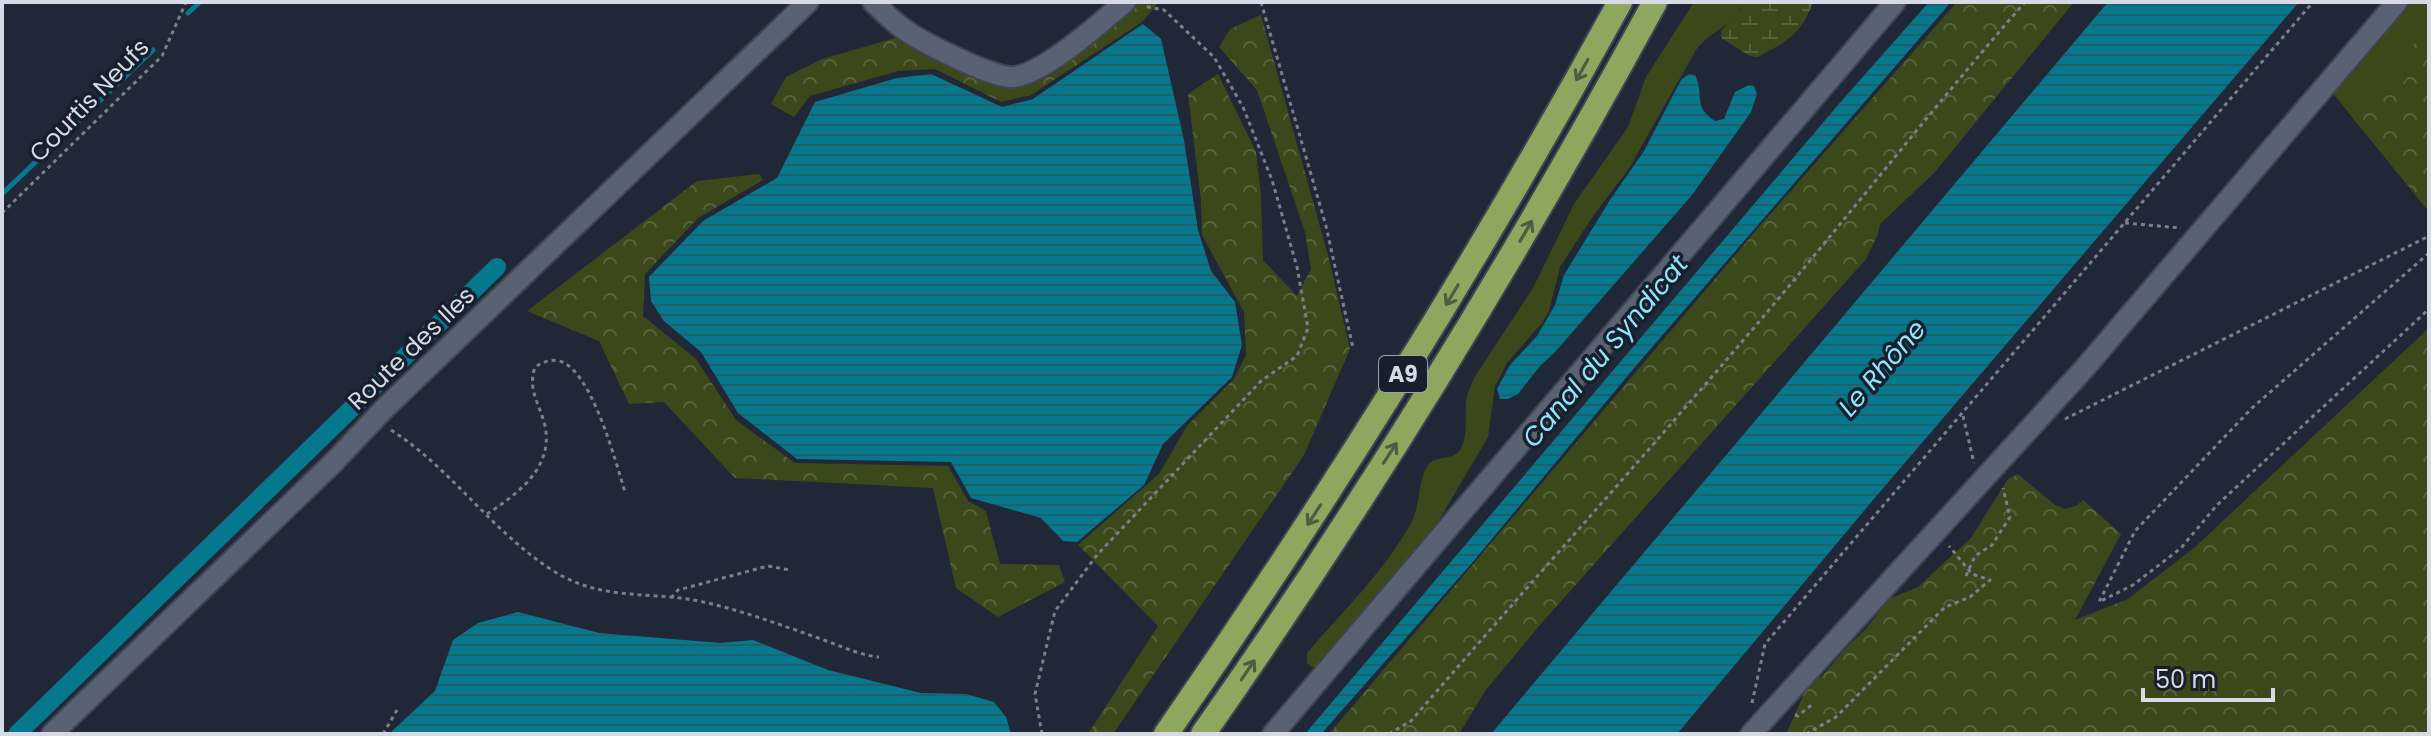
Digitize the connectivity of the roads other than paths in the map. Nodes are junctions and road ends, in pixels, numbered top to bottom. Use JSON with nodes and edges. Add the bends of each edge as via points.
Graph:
{"nodes":[{"id":1,"x":808,"y":2,"type":"edge"},
{"id":2,"x":873,"y":2,"type":"edge"},
{"id":3,"x":1125,"y":2,"type":"edge"},
{"id":4,"x":1620,"y":2,"type":"edge"},
{"id":5,"x":1655,"y":2,"type":"edge"},
{"id":6,"x":1895,"y":2,"type":"edge"},
{"id":7,"x":2397,"y":2,"type":"edge"},
{"id":8,"x":52,"y":734,"type":"edge"},
{"id":9,"x":1166,"y":734,"type":"edge"},
{"id":10,"x":1203,"y":734,"type":"edge"},
{"id":11,"x":1273,"y":734,"type":"edge"},
{"id":12,"x":1751,"y":734,"type":"edge"}],
"edges":[{"from":1,"to":8,"type":"street","name":"Route des Iles"},
{"from":2,"to":3,"type":"street","via":[[902,28],[975,66],[1012,78],[1080,40]]},
{"from":4,"to":9,"type":"highway","number":"A9","one_way":true,"via":[[1426,338]]},
{"from":10,"to":5,"type":"highway","number":"A9","one_way":true,"via":[[1427,394]]},
{"from":6,"to":11,"type":"street"},
{"from":7,"to":12,"type":"street","via":[[1980,485]]}]}
